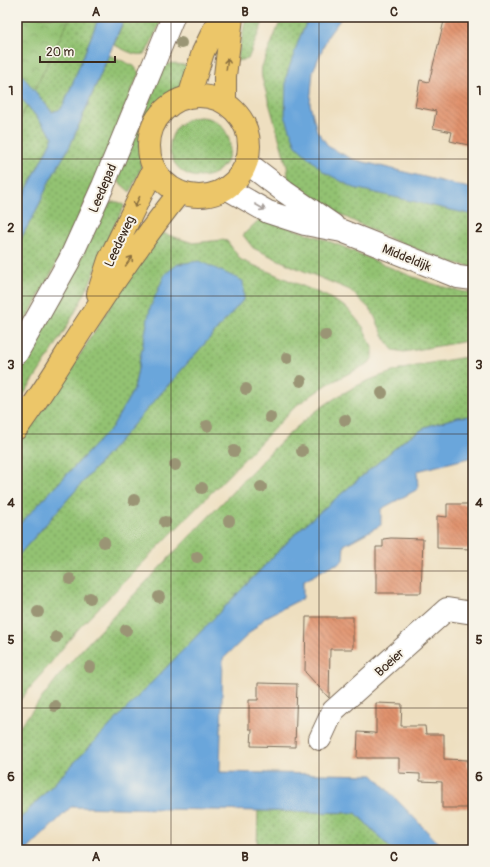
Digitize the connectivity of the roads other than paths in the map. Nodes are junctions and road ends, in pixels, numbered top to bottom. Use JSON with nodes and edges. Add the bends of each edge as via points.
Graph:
{"nodes":[{"id":1,"x":173,"y":17,"type":"edge"},
{"id":2,"x":220,"y":17,"type":"edge"},
{"id":3,"x":232,"y":17,"type":"edge"},
{"id":4,"x":189,"y":97,"type":"junction"},
{"id":5,"x":225,"y":103,"type":"junction"},
{"id":6,"x":246,"y":162,"type":"junction"},
{"id":7,"x":154,"y":168,"type":"junction"},
{"id":8,"x":226,"y":188,"type":"junction"},
{"id":9,"x":180,"y":192,"type":"junction"},
{"id":10,"x":342,"y":231,"type":"junction"},
{"id":11,"x":473,"y":279,"type":"edge"},
{"id":12,"x":90,"y":316,"type":"junction"},
{"id":13,"x":17,"y":353,"type":"edge"},
{"id":14,"x":17,"y":428,"type":"edge"},
{"id":15,"x":473,"y":613,"type":"edge"},
{"id":16,"x":320,"y":739,"type":"dead end"}],
"edges":[{"from":1,"to":13,"type":"street","name":"Leedepad","via":[[69,261]]},
{"from":2,"to":4,"type":"main road","via":[[203,52]]},
{"from":5,"to":3,"type":"main road","one_way":true,"via":[[225,76]]},
{"from":4,"to":5,"type":"main road","via":[[208,97]]},
{"from":4,"to":7,"type":"main road","via":[[169,107],[160,114],[154,124],[149,146]]},
{"from":5,"to":6,"type":"main road","via":[[234,110],[246,129],[249,151]]},
{"from":6,"to":8,"type":"main road","via":[[242,172]]},
{"from":6,"to":10,"type":"street","name":"Middeldijk"},
{"from":7,"to":9,"type":"main road","via":[[165,182]]},
{"from":7,"to":12,"type":"main road","name":"Leedeweg","one_way":true,"via":[[108,260]]},
{"from":8,"to":9,"type":"main road","via":[[199,196]]},
{"from":8,"to":10,"type":"street","name":"Middeldijk","one_way":true,"via":[[268,212],[305,224]]},
{"from":12,"to":9,"type":"main road","name":"Leedeweg","one_way":true},
{"from":10,"to":11,"type":"street","name":"Middeldijk","via":[[458,278]]},
{"from":12,"to":14,"type":"main road","name":"Leedeweg","via":[[34,406]]},
{"from":15,"to":16,"type":"street","name":"Boeier","via":[[447,609],[334,711]]}]}
